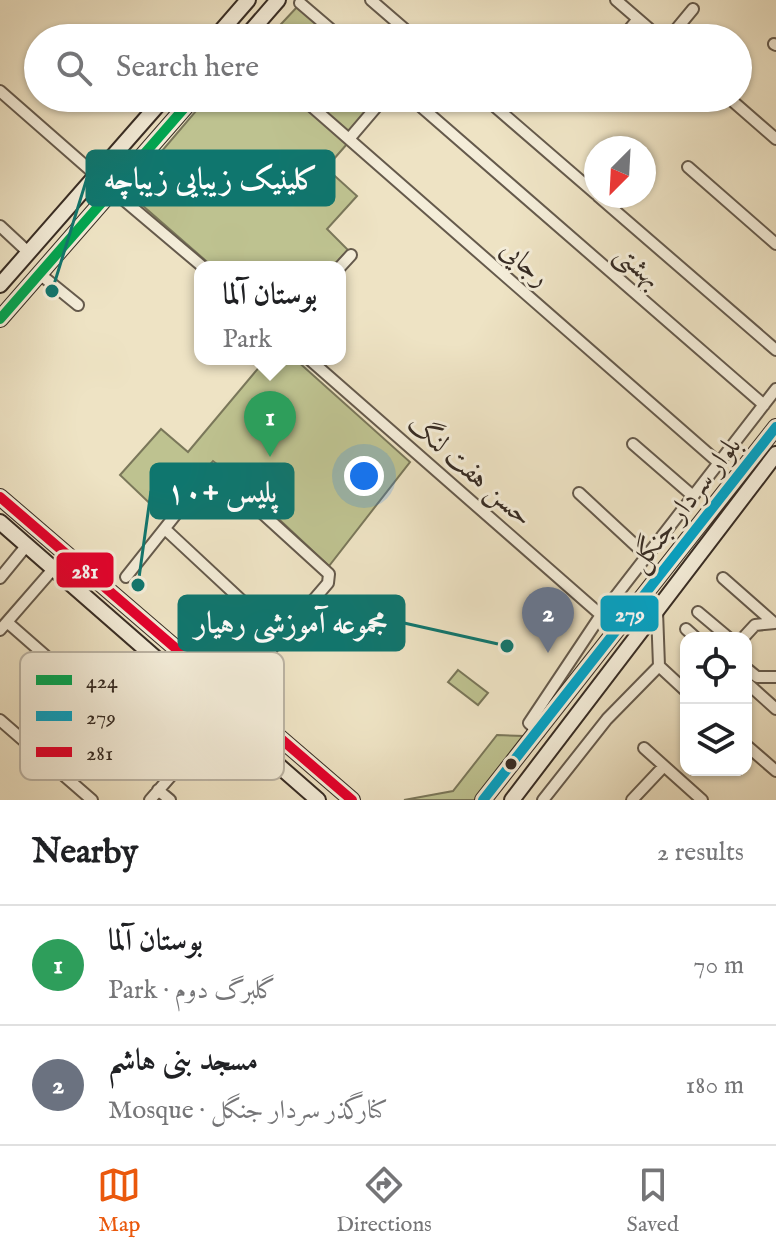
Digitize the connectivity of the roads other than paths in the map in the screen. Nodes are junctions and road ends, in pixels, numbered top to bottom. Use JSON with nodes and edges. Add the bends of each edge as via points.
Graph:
{"nodes":[{"id":1,"x":248,"y":0,"type":"edge"},
{"id":2,"x":278,"y":0,"type":"edge"},
{"id":3,"x":616,"y":0,"type":"edge"},
{"id":4,"x":378,"y":2,"type":"edge"},
{"id":5,"x":300,"y":3,"type":"dead end"},
{"id":6,"x":693,"y":9,"type":"dead end"},
{"id":7,"x":638,"y":19,"type":"junction"},
{"id":8,"x":227,"y":24,"type":"edge"},
{"id":9,"x":257,"y":24,"type":"edge"},
{"id":10,"x":325,"y":24,"type":"edge"},
{"id":11,"x":401,"y":24,"type":"edge"},
{"id":12,"x":634,"y":24,"type":"edge"},
{"id":13,"x":644,"y":24,"type":"edge"},
{"id":14,"x":681,"y":24,"type":"edge"},
{"id":15,"x":0,"y":91,"type":"edge"},
{"id":16,"x":152,"y":112,"type":"edge"},
{"id":17,"x":181,"y":112,"type":"edge"},
{"id":18,"x":318,"y":112,"type":"edge"},
{"id":19,"x":372,"y":112,"type":"edge"},
{"id":20,"x":427,"y":112,"type":"edge"},
{"id":21,"x":501,"y":112,"type":"edge"},
{"id":22,"x":745,"y":112,"type":"edge"},
{"id":23,"x":349,"y":139,"type":"junction"},
{"id":24,"x":776,"y":139,"type":"edge"},
{"id":25,"x":688,"y":167,"type":"dead end"},
{"id":26,"x":97,"y":176,"type":"junction"},
{"id":27,"x":584,"y":184,"type":"edge"},
{"id":28,"x":113,"y":191,"type":"junction"},
{"id":29,"x":612,"y":208,"type":"edge"},
{"id":30,"x":0,"y":226,"type":"edge"},
{"id":31,"x":776,"y":244,"type":"edge"},
{"id":32,"x":28,"y":252,"type":"junction"},
{"id":33,"x":351,"y":255,"type":"dead end"},
{"id":34,"x":196,"y":261,"type":"edge"},
{"id":35,"x":346,"y":261,"type":"edge"},
{"id":36,"x":41,"y":275,"type":"junction"},
{"id":37,"x":0,"y":285,"type":"edge"},
{"id":38,"x":78,"y":305,"type":"dead end"},
{"id":39,"x":0,"y":319,"type":"edge"},
{"id":40,"x":776,"y":350,"type":"edge"},
{"id":41,"x":316,"y":365,"type":"edge"},
{"id":42,"x":776,"y":389,"type":"edge"},
{"id":43,"x":764,"y":405,"type":"junction"},
{"id":44,"x":776,"y":427,"type":"edge"},
{"id":45,"x":633,"y":444,"type":"dead end"},
{"id":46,"x":775,"y":459,"type":"edge"},
{"id":47,"x":719,"y":463,"type":"junction"},
{"id":48,"x":579,"y":493,"type":"dead end"},
{"id":49,"x":693,"y":496,"type":"junction"},
{"id":50,"x":0,"y":497,"type":"edge"},
{"id":51,"x":0,"y":522,"type":"edge"},
{"id":52,"x":165,"y":529,"type":"junction"},
{"id":53,"x":27,"y":545,"type":"junction"},
{"id":54,"x":647,"y":556,"type":"junction"},
{"id":55,"x":54,"y":568,"type":"junction"},
{"id":56,"x":126,"y":577,"type":"dead end"},
{"id":57,"x":0,"y":578,"type":"edge"},
{"id":58,"x":723,"y":578,"type":"dead end"},
{"id":59,"x":657,"y":611,"type":"junction"},
{"id":60,"x":698,"y":612,"type":"dead end"},
{"id":61,"x":601,"y":615,"type":"junction"},
{"id":62,"x":775,"y":623,"type":"edge"},
{"id":63,"x":3,"y":626,"type":"edge"},
{"id":64,"x":686,"y":629,"type":"dead end"},
{"id":65,"x":689,"y":632,"type":"edge"},
{"id":66,"x":722,"y":632,"type":"edge"},
{"id":67,"x":749,"y":632,"type":"edge"},
{"id":68,"x":281,"y":637,"type":"junction"},
{"id":69,"x":34,"y":652,"type":"edge"},
{"id":70,"x":151,"y":652,"type":"edge"},
{"id":71,"x":182,"y":652,"type":"edge"},
{"id":72,"x":268,"y":652,"type":"edge"},
{"id":73,"x":659,"y":666,"type":"junction"},
{"id":74,"x":775,"y":679,"type":"edge"},
{"id":75,"x":752,"y":684,"type":"edge"},
{"id":76,"x":680,"y":685,"type":"edge"},
{"id":77,"x":752,"y":686,"type":"edge"},
{"id":78,"x":776,"y":709,"type":"edge"},
{"id":79,"x":0,"y":720,"type":"edge"},
{"id":80,"x":539,"y":732,"type":"junction"},
{"id":81,"x":20,"y":737,"type":"edge"},
{"id":82,"x":284,"y":740,"type":"edge"},
{"id":83,"x":644,"y":748,"type":"dead end"},
{"id":84,"x":752,"y":750,"type":"edge"},
{"id":85,"x":664,"y":766,"type":"junction"},
{"id":86,"x":284,"y":769,"type":"edge"},
{"id":87,"x":776,"y":771,"type":"edge"},
{"id":88,"x":69,"y":780,"type":"edge"},
{"id":89,"x":167,"y":780,"type":"edge"},
{"id":90,"x":158,"y":790,"type":"junction"},
{"id":91,"x":92,"y":800,"type":"edge"},
{"id":92,"x":150,"y":800,"type":"edge"},
{"id":93,"x":170,"y":800,"type":"edge"},
{"id":94,"x":318,"y":800,"type":"edge"},
{"id":95,"x":352,"y":800,"type":"edge"},
{"id":96,"x":483,"y":800,"type":"edge"},
{"id":97,"x":512,"y":800,"type":"edge"},
{"id":98,"x":543,"y":800,"type":"edge"},
{"id":99,"x":632,"y":800,"type":"edge"},
{"id":100,"x":702,"y":800,"type":"edge"}],
"edges":[{"from":1,"to":8,"type":"main road"},
{"from":2,"to":9,"type":"main road"},
{"from":3,"to":7,"type":"street"},
{"from":4,"to":11,"type":"street"},
{"from":5,"to":10,"type":"street"},
{"from":6,"to":14,"type":"street"},
{"from":7,"to":12,"type":"street"},
{"from":7,"to":13,"type":"street"},
{"from":15,"to":26,"type":"street"},
{"from":16,"to":26,"type":"main road"},
{"from":17,"to":28,"type":"main road"},
{"from":18,"to":23,"type":"street","name":"رجایی"},
{"from":19,"to":23,"type":"street"},
{"from":20,"to":43,"type":"street","name":"بهشتی"},
{"from":21,"to":27,"type":"street"},
{"from":22,"to":24,"type":"street"},
{"from":23,"to":47,"type":"street","name":"رجایی"},
{"from":25,"to":31,"type":"street"},
{"from":26,"to":32,"type":"main road"},
{"from":28,"to":34,"type":"street"},
{"from":28,"to":36,"type":"main road"},
{"from":29,"to":40,"type":"street"},
{"from":30,"to":32,"type":"street"},
{"from":32,"to":37,"type":"main road"},
{"from":33,"to":35,"type":"street"},
{"from":36,"to":38,"type":"street"},
{"from":36,"to":39,"type":"main road"},
{"from":41,"to":61,"type":"street","name":"حسن هفت لنگ"},
{"from":42,"to":43,"type":"street"},
{"from":43,"to":47,"type":"street"},
{"from":44,"to":80,"type":"main road","name":"بلوار سردار جنگل"},
{"from":45,"to":49,"type":"street"},
{"from":46,"to":59,"type":"main road","name":"بلوار سردار جنگل"},
{"from":47,"to":49,"type":"street"},
{"from":48,"to":54,"type":"street"},
{"from":49,"to":54,"type":"street"},
{"from":50,"to":71,"type":"main road"},
{"from":51,"to":53,"type":"main road"},
{"from":52,"to":56,"type":"street"},
{"from":52,"to":68,"type":"street"},
{"from":52,"to":68,"type":"street","via":[[204,479],[219,474],[329,574],[328,583]]},
{"from":53,"to":55,"type":"main road"},
{"from":53,"to":57,"type":"street"},
{"from":54,"to":61,"type":"street"},
{"from":55,"to":63,"type":"street"},
{"from":55,"to":70,"type":"main road"},
{"from":58,"to":62,"type":"street"},
{"from":59,"to":73,"type":"street"},
{"from":59,"to":97,"type":"main road","name":"بلوار سردار جنگل"},
{"from":60,"to":66,"type":"street"},
{"from":61,"to":80,"type":"street","via":[[532,716],[529,723]]},
{"from":62,"to":67,"type":"street","via":[[755,625]]},
{"from":63,"to":69,"type":"street"},
{"from":64,"to":65,"type":"street"},
{"from":68,"to":72,"type":"street"},
{"from":73,"to":76,"type":"street"},
{"from":73,"to":98,"type":"street","via":[[607,719]]},
{"from":74,"to":75,"type":"street"},
{"from":77,"to":78,"type":"street"},
{"from":79,"to":81,"type":"street"},
{"from":80,"to":96,"type":"main road","name":"بلوار سردار جنگل"},
{"from":82,"to":95,"type":"main road"},
{"from":83,"to":85,"type":"street"},
{"from":84,"to":87,"type":"street"},
{"from":85,"to":99,"type":"street"},
{"from":85,"to":100,"type":"street"},
{"from":86,"to":94,"type":"main road"},
{"from":88,"to":91,"type":"street"},
{"from":89,"to":90,"type":"street"},
{"from":90,"to":92,"type":"street"},
{"from":90,"to":93,"type":"street"}]}
